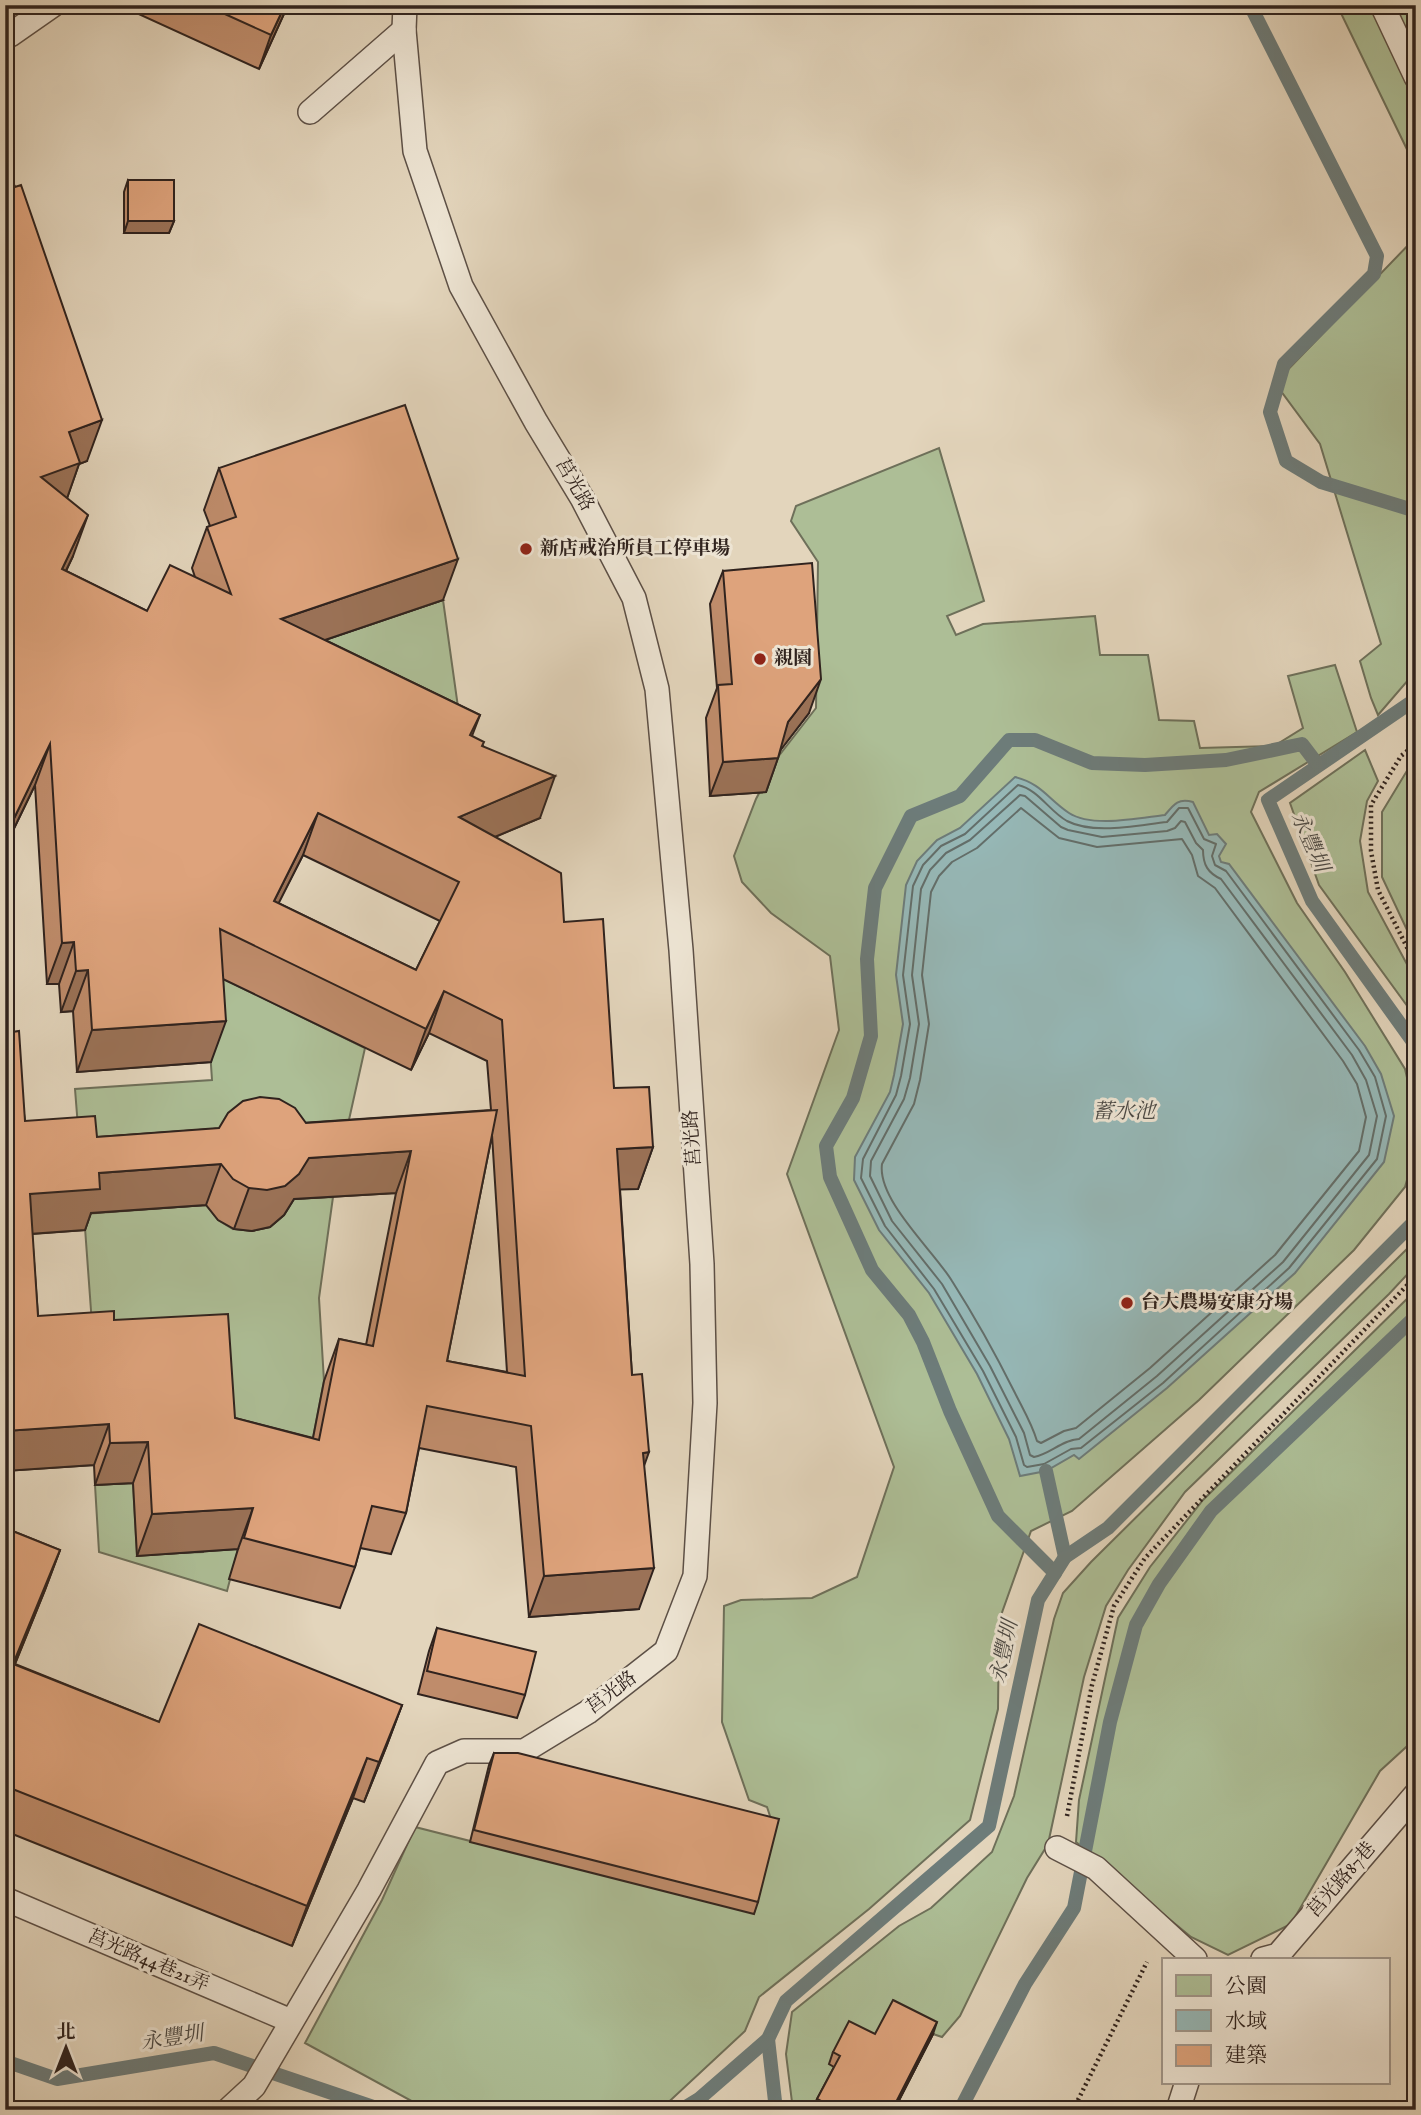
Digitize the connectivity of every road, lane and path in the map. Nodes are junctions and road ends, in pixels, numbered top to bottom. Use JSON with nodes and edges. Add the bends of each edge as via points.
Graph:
{"nodes":[{"id":1,"x":53,"y":5,"type":"edge"},
{"id":2,"x":405,"y":5,"type":"edge"},
{"id":3,"x":1382,"y":5,"type":"edge"},
{"id":4,"x":404,"y":30,"type":"junction"},
{"id":5,"x":5,"y":33,"type":"edge"},
{"id":6,"x":1416,"y":77,"type":"edge"},
{"id":7,"x":310,"y":112,"type":"dead end"},
{"id":8,"x":1416,"y":744,"type":"edge"},
{"id":9,"x":1416,"y":965,"type":"edge"},
{"id":10,"x":1416,"y":1276,"type":"edge"},
{"id":11,"x":1416,"y":1794,"type":"edge"},
{"id":12,"x":1065,"y":1825,"type":"dead end"},
{"id":13,"x":1057,"y":1848,"type":"dead end"},
{"id":14,"x":5,"y":1899,"type":"edge"},
{"id":15,"x":1164,"y":1930,"type":"junction"},
{"id":16,"x":1194,"y":1958,"type":"edge"},
{"id":17,"x":1267,"y":1958,"type":"edge"},
{"id":18,"x":291,"y":2021,"type":"junction"},
{"id":19,"x":1186,"y":2084,"type":"edge"},
{"id":20,"x":228,"y":2110,"type":"edge"},
{"id":21,"x":1073,"y":2110,"type":"edge"},
{"id":22,"x":1178,"y":2110,"type":"edge"}],
"edges":[{"from":1,"to":5,"type":"lane","via":[[10,35]]},
{"from":2,"to":4,"type":"lane","name":"莒光路"},
{"from":3,"to":6,"type":"lane"},
{"from":4,"to":7,"type":"lane"},
{"from":4,"to":18,"type":"lane","name":"莒光路","via":[[415,151],[461,286],[634,598],[657,689],[681,950],[702,1264],[705,1404],[695,1576],[666,1651],[588,1712],[524,1751],[464,1751],[437,1763]]},
{"from":8,"to":9,"type":"path","via":[[1401,756],[1371,806],[1371,851],[1378,890]]},
{"from":10,"to":12,"type":"path","via":[[1145,1558],[1114,1606]]},
{"from":11,"to":17,"type":"lane","name":"莒光路87巷","via":[[1278,1955]]},
{"from":13,"to":15,"type":"lane","via":[[1096,1868]]},
{"from":14,"to":18,"type":"lane","name":"莒光路44巷21弄"},
{"from":15,"to":16,"type":"lane"},
{"from":15,"to":21,"type":"path"},
{"from":18,"to":20,"type":"lane","name":"莒光路","via":[[254,2086]]},
{"from":19,"to":22,"type":"lane"}]}
